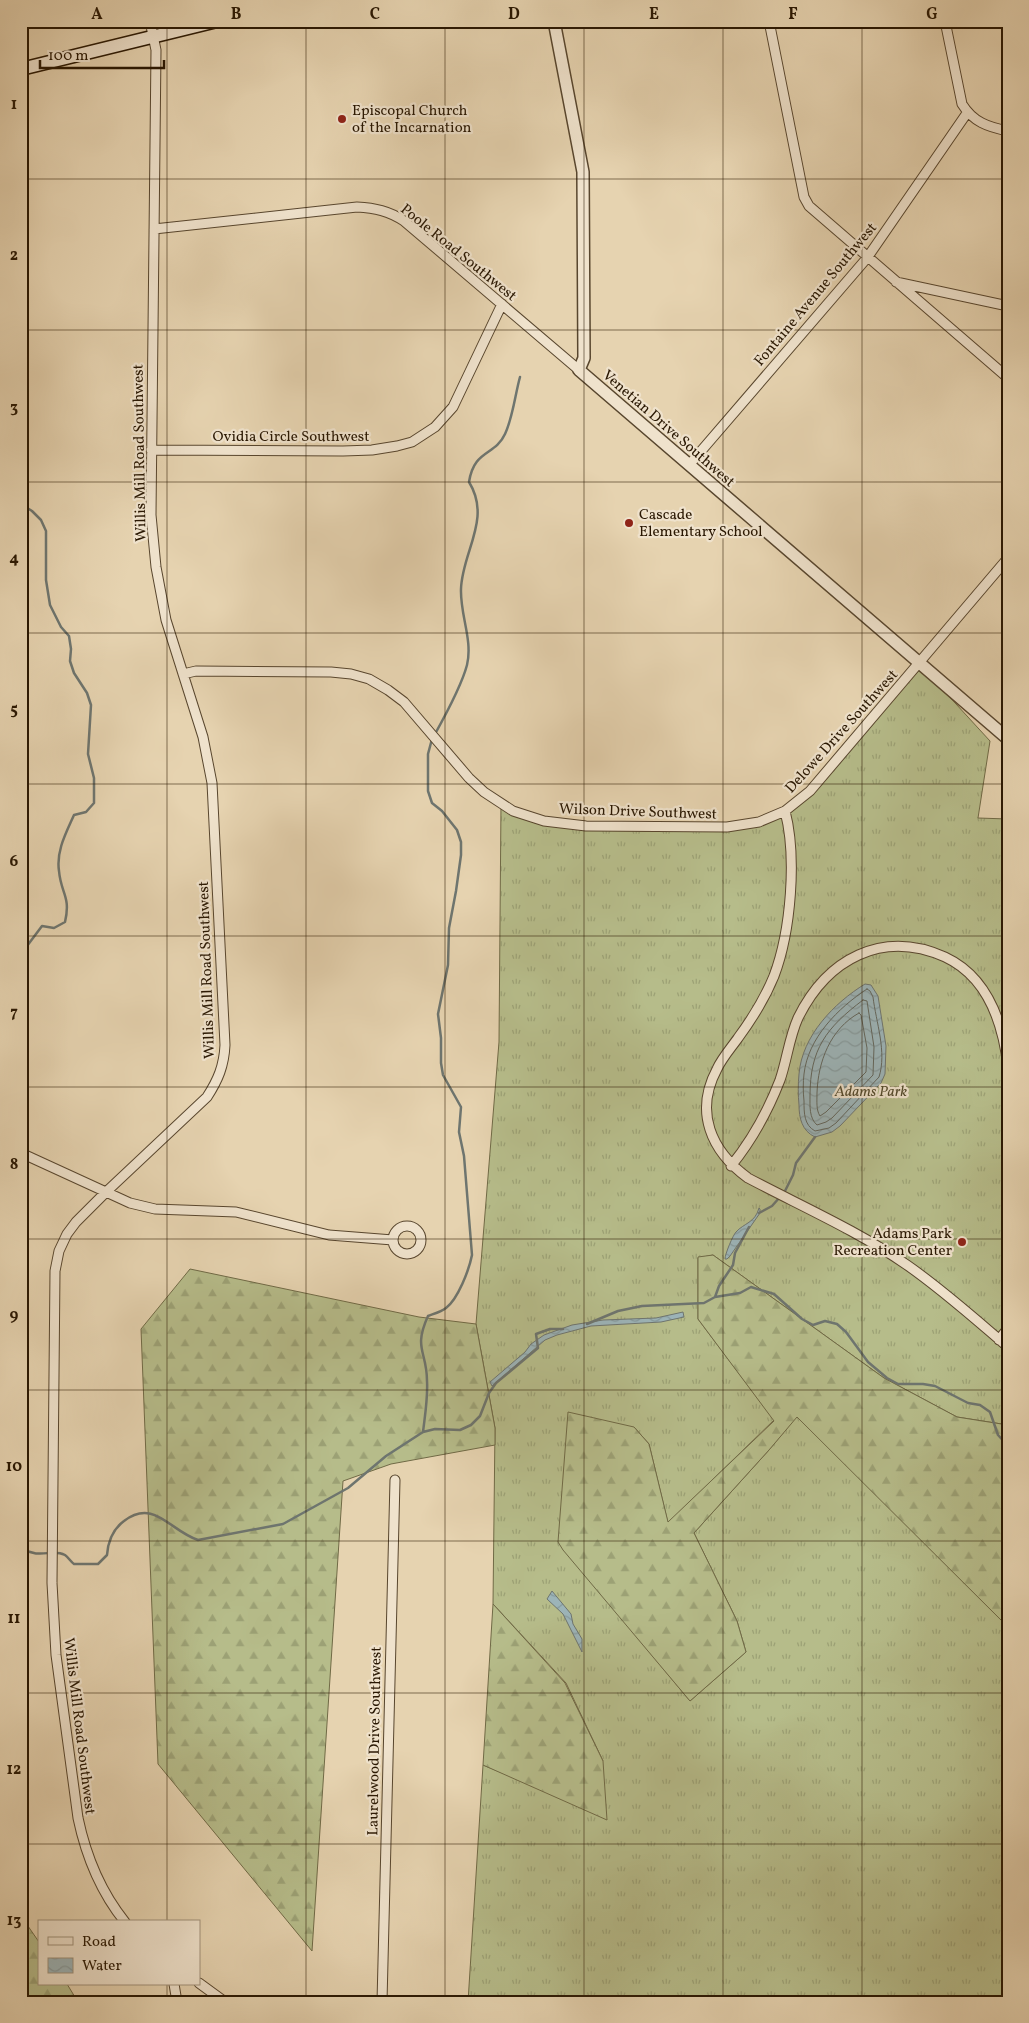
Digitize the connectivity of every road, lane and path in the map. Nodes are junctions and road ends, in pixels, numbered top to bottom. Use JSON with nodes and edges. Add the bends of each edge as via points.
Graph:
{"nodes":[{"id":1,"x":150,"y":21,"type":"edge"},
{"id":2,"x":217,"y":21,"type":"edge"},
{"id":3,"x":554,"y":21,"type":"edge"},
{"id":4,"x":769,"y":21,"type":"edge"},
{"id":5,"x":944,"y":21,"type":"edge"},
{"id":6,"x":153,"y":37,"type":"junction"},
{"id":7,"x":21,"y":70,"type":"edge"},
{"id":8,"x":967,"y":113,"type":"junction"},
{"id":9,"x":1008,"y":132,"type":"edge"},
{"id":10,"x":154,"y":229,"type":"junction"},
{"id":11,"x":867,"y":258,"type":"junction"},
{"id":12,"x":894,"y":282,"type":"junction"},
{"id":13,"x":502,"y":304,"type":"junction"},
{"id":14,"x":1008,"y":306,"type":"edge"},
{"id":15,"x":579,"y":370,"type":"junction"},
{"id":16,"x":1008,"y":378,"type":"edge"},
{"id":17,"x":151,"y":450,"type":"junction"},
{"id":18,"x":689,"y":465,"type":"junction"},
{"id":19,"x":1008,"y":558,"type":"edge"},
{"id":20,"x":920,"y":663,"type":"junction"},
{"id":21,"x":183,"y":674,"type":"junction"},
{"id":22,"x":1008,"y":739,"type":"edge"},
{"id":23,"x":785,"y":811,"type":"junction"},
{"id":24,"x":1008,"y":1067,"type":"edge"},
{"id":25,"x":21,"y":1153,"type":"edge"},
{"id":26,"x":731,"y":1166,"type":"junction"},
{"id":27,"x":104,"y":1193,"type":"junction"},
{"id":28,"x":393,"y":1240,"type":"dead end"},
{"id":29,"x":1008,"y":1328,"type":"edge"},
{"id":30,"x":1000,"y":1340,"type":"junction"},
{"id":31,"x":1008,"y":1347,"type":"edge"},
{"id":32,"x":395,"y":1480,"type":"dead end"},
{"id":33,"x":124,"y":1920,"type":"edge"},
{"id":34,"x":200,"y":1984,"type":"edge"},
{"id":35,"x":174,"y":1986,"type":"edge"},
{"id":36,"x":177,"y":2002,"type":"edge"},
{"id":37,"x":226,"y":2002,"type":"edge"},
{"id":38,"x":382,"y":2002,"type":"edge"}],
"edges":[{"from":1,"to":6,"type":"street","name":"Willis Mill Road Southwest"},
{"from":2,"to":6,"type":"main road"},
{"from":3,"to":15,"type":"street","name":"Venetian Drive Southwest","via":[[583,172],[584,358]]},
{"from":4,"to":11,"type":"street","via":[[804,198],[815,214]]},
{"from":5,"to":8,"type":"street","via":[[959,96]]},
{"from":6,"to":7,"type":"main road"},
{"from":6,"to":10,"type":"street","name":"Willis Mill Road Southwest","via":[[156,50]]},
{"from":8,"to":9,"type":"street","via":[[990,128]]},
{"from":8,"to":11,"type":"street","name":"Fontaine Avenue Southwest"},
{"from":10,"to":13,"type":"street","name":"Poole Road Southwest","via":[[357,207],[378,208],[404,221]]},
{"from":10,"to":17,"type":"street","name":"Willis Mill Road Southwest"},
{"from":11,"to":12,"type":"street"},
{"from":11,"to":18,"type":"street","name":"Fontaine Avenue Southwest"},
{"from":12,"to":14,"type":"street"},
{"from":12,"to":16,"type":"street"},
{"from":13,"to":15,"type":"street","name":"Poole Road Southwest"},
{"from":13,"to":17,"type":"street","name":"Ovidia Circle Southwest","via":[[453,407],[436,427],[412,442],[342,452]]},
{"from":15,"to":18,"type":"street","name":"Venetian Drive Southwest"},
{"from":17,"to":21,"type":"street","name":"Willis Mill Road Southwest","via":[[151,515],[156,567],[166,620]]},
{"from":18,"to":20,"type":"street","name":"Venetian Drive Southwest"},
{"from":19,"to":20,"type":"street","name":"Delowe Drive Southwest"},
{"from":20,"to":22,"type":"street","name":"Venetian Drive Southwest"},
{"from":20,"to":23,"type":"street","name":"Delowe Drive Southwest","via":[[810,791]]},
{"from":21,"to":23,"type":"street","name":"Wilson Drive Southwest","via":[[196,671],[331,672],[369,679],[404,702],[484,792],[513,810],[544,821],[586,826],[727,826],[759,822]]},
{"from":21,"to":27,"type":"street","name":"Willis Mill Road Southwest","via":[[203,737],[212,783],[224,1060],[219,1079],[206,1097]]},
{"from":23,"to":26,"type":"street","name":"Delowe Drive Southwest","via":[[790,830],[790,898],[781,954],[764,998],[717,1067],[707,1096],[711,1134]]},
{"from":24,"to":26,"type":"street","via":[[1001,1027],[990,1000],[974,977],[955,962],[917,947],[866,950],[820,984],[807,1001],[797,1020],[780,1080],[764,1117]]},
{"from":25,"to":27,"type":"street"},
{"from":26,"to":30,"type":"street","name":"Delowe Drive Southwest","via":[[906,1264]]},
{"from":27,"to":28,"type":"street","via":[[155,1209],[236,1212],[329,1235]]},
{"from":27,"to":33,"type":"street","name":"Willis Mill Road Southwest","via":[[67,1234],[55,1270],[52,1583],[56,1655],[82,1839],[105,1893]]},
{"from":29,"to":30,"type":"street"},
{"from":30,"to":31,"type":"street","name":"Delowe Drive Southwest"},
{"from":32,"to":38,"type":"street","name":"Laurelwood Drive Southwest"},
{"from":34,"to":37,"type":"street"},
{"from":35,"to":36,"type":"street"}]}
